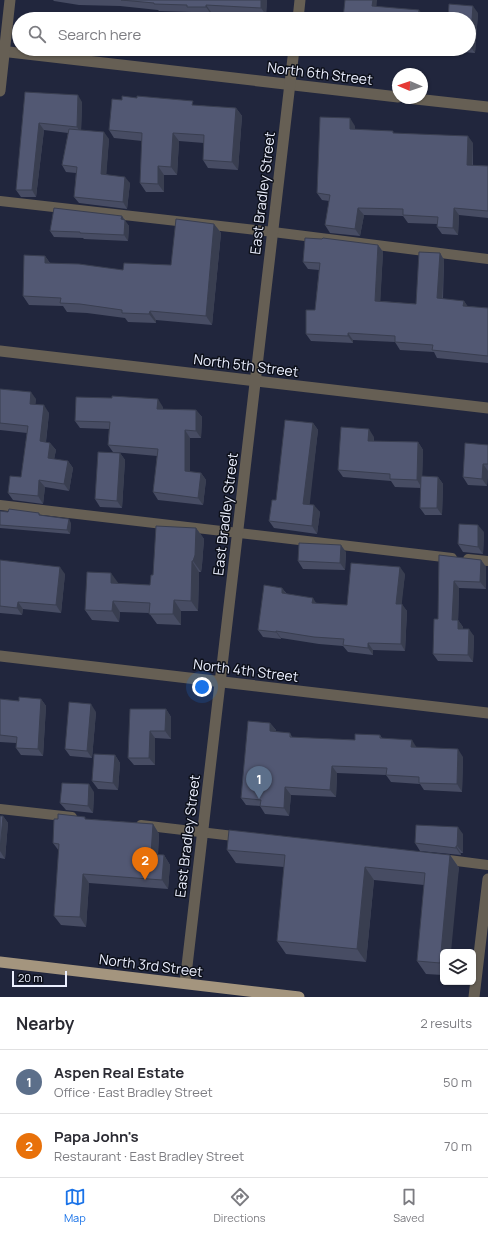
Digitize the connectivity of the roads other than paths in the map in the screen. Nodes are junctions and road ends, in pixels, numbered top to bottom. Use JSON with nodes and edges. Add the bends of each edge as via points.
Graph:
{"nodes":[{"id":1,"x":10,"y":0,"type":"edge"},
{"id":2,"x":300,"y":0,"type":"edge"},
{"id":3,"x":299,"y":12,"type":"edge"},
{"id":4,"x":2,"y":51,"type":"edge"},
{"id":5,"x":12,"y":52,"type":"edge"},
{"id":6,"x":46,"y":56,"type":"edge"},
{"id":7,"x":293,"y":56,"type":"edge"},
{"id":8,"x":290,"y":84,"type":"junction"},
{"id":9,"x":0,"y":91,"type":"edge"},
{"id":10,"x":392,"y":96,"type":"edge"},
{"id":11,"x":428,"y":100,"type":"edge"},
{"id":12,"x":488,"y":107,"type":"edge"},
{"id":13,"x":0,"y":201,"type":"edge"},
{"id":14,"x":273,"y":232,"type":"junction"},
{"id":15,"x":488,"y":259,"type":"edge"},
{"id":16,"x":0,"y":351,"type":"edge"},
{"id":17,"x":255,"y":381,"type":"junction"},
{"id":18,"x":488,"y":408,"type":"edge"},
{"id":19,"x":0,"y":505,"type":"edge"},
{"id":20,"x":238,"y":534,"type":"junction"},
{"id":21,"x":488,"y":562,"type":"edge"},
{"id":22,"x":0,"y":656,"type":"edge"},
{"id":23,"x":220,"y":682,"type":"junction"},
{"id":24,"x":488,"y":713,"type":"edge"},
{"id":25,"x":0,"y":809,"type":"edge"},
{"id":26,"x":79,"y":818,"type":"edge"},
{"id":27,"x":133,"y":824,"type":"edge"},
{"id":28,"x":202,"y":832,"type":"junction"},
{"id":29,"x":250,"y":838,"type":"edge"},
{"id":30,"x":432,"y":858,"type":"edge"},
{"id":31,"x":488,"y":864,"type":"edge"},
{"id":32,"x":488,"y":879,"type":"edge"},
{"id":33,"x":0,"y":962,"type":"edge"},
{"id":34,"x":185,"y":984,"type":"junction"},
{"id":35,"x":299,"y":997,"type":"edge"},
{"id":36,"x":474,"y":997,"type":"edge"}],
"edges":[{"from":1,"to":4,"type":"street"},
{"from":2,"to":3,"type":"street"},
{"from":4,"to":5,"type":"street","name":"North 6th Street"},
{"from":4,"to":9,"type":"street"},
{"from":6,"to":8,"type":"street","name":"North 6th Street"},
{"from":7,"to":8,"type":"street","name":"East Bradley Street"},
{"from":8,"to":10,"type":"street","name":"North 6th Street"},
{"from":8,"to":14,"type":"street","name":"East Bradley Street"},
{"from":11,"to":12,"type":"street"},
{"from":13,"to":14,"type":"lane"},
{"from":14,"to":15,"type":"lane"},
{"from":14,"to":17,"type":"street","name":"East Bradley Street"},
{"from":16,"to":17,"type":"street","name":"North 5th Street"},
{"from":17,"to":18,"type":"street","name":"North 5th Street"},
{"from":17,"to":20,"type":"street","name":"East Bradley Street"},
{"from":19,"to":20,"type":"lane"},
{"from":20,"to":21,"type":"lane"},
{"from":20,"to":23,"type":"street","name":"East Bradley Street"},
{"from":22,"to":23,"type":"street","name":"North 4th Street"},
{"from":23,"to":24,"type":"street","name":"North 4th Street"},
{"from":23,"to":28,"type":"street","name":"East Bradley Street"},
{"from":25,"to":26,"type":"lane"},
{"from":27,"to":28,"type":"lane"},
{"from":28,"to":29,"type":"lane"},
{"from":28,"to":34,"type":"street","name":"East Bradley Street"},
{"from":30,"to":31,"type":"lane"},
{"from":32,"to":36,"type":"street"},
{"from":33,"to":34,"type":"main road","name":"North 3rd Street"},
{"from":34,"to":35,"type":"main road","name":"North 3rd Street"}]}
